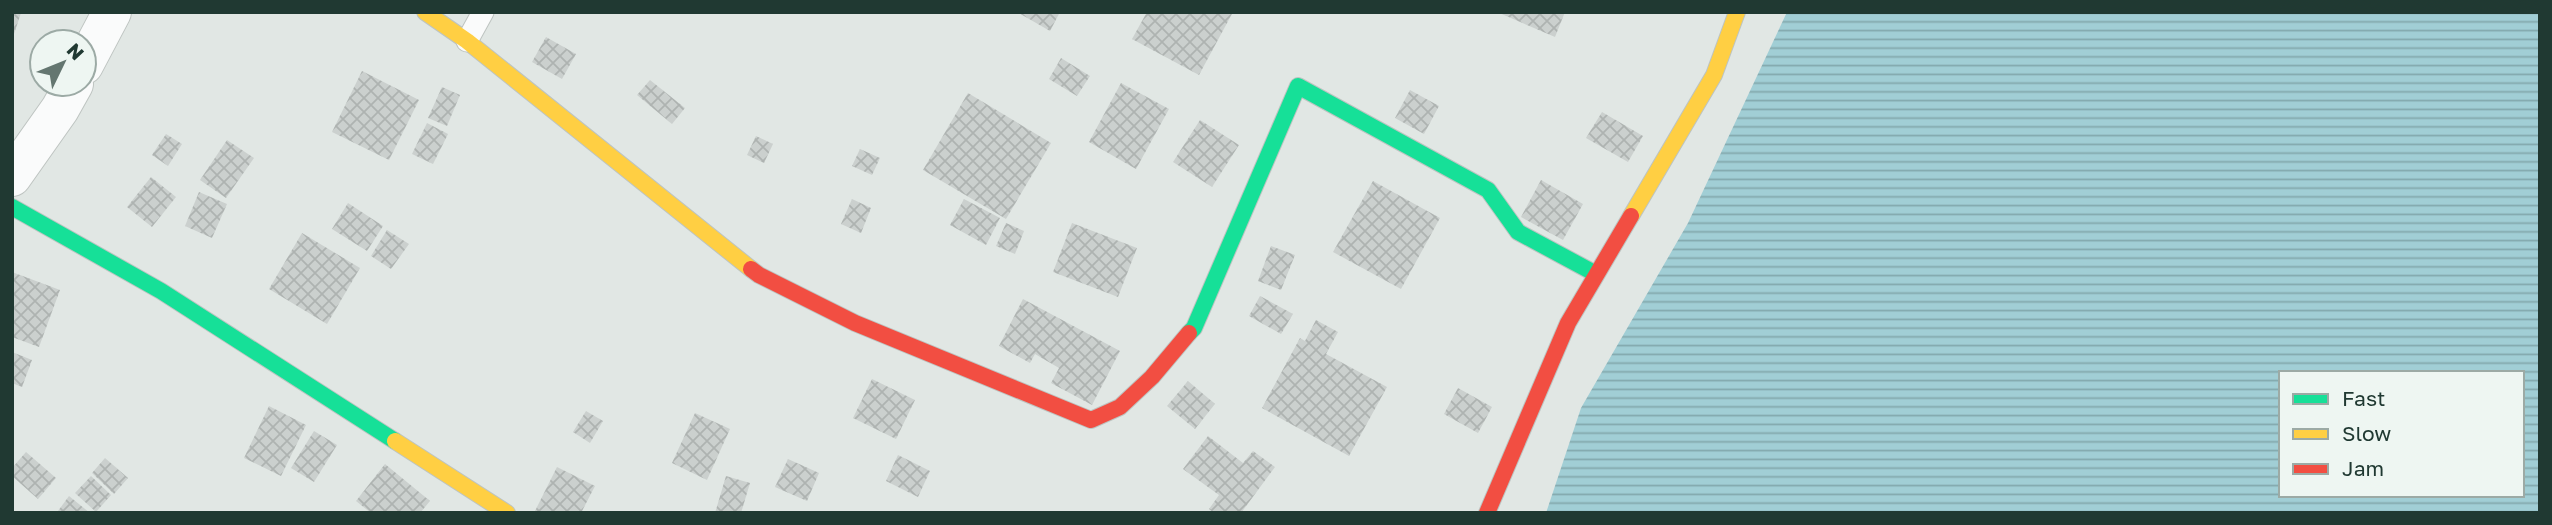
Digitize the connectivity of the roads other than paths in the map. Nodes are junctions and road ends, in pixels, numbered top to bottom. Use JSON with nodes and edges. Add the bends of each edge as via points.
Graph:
{"nodes":[{"id":1,"x":112,"y":12,"type":"edge"},
{"id":2,"x":425,"y":12,"type":"edge"},
{"id":3,"x":483,"y":12,"type":"edge"},
{"id":4,"x":1737,"y":12,"type":"edge"},
{"id":5,"x":98,"y":38,"type":"edge"},
{"id":6,"x":467,"y":41,"type":"junction"},
{"id":7,"x":66,"y":98,"type":"edge"},
{"id":8,"x":12,"y":177,"type":"edge"},
{"id":9,"x":12,"y":207,"type":"edge"},
{"id":10,"x":1596,"y":274,"type":"junction"},
{"id":11,"x":506,"y":513,"type":"edge"},
{"id":12,"x":1487,"y":513,"type":"edge"}],
"edges":[{"from":1,"to":5,"type":"street"},
{"from":2,"to":6,"type":"street"},
{"from":3,"to":6,"type":"lane"},
{"from":4,"to":10,"type":"street","via":[[1714,75]]},
{"from":6,"to":10,"type":"street","via":[[759,275],[855,323],[1091,420],[1120,407],[1194,328],[1298,86],[1488,190],[1518,232]]},
{"from":7,"to":8,"type":"street"},
{"from":9,"to":11,"type":"street","via":[[161,291]]},
{"from":10,"to":12,"type":"street","via":[[1568,323]]}]}
